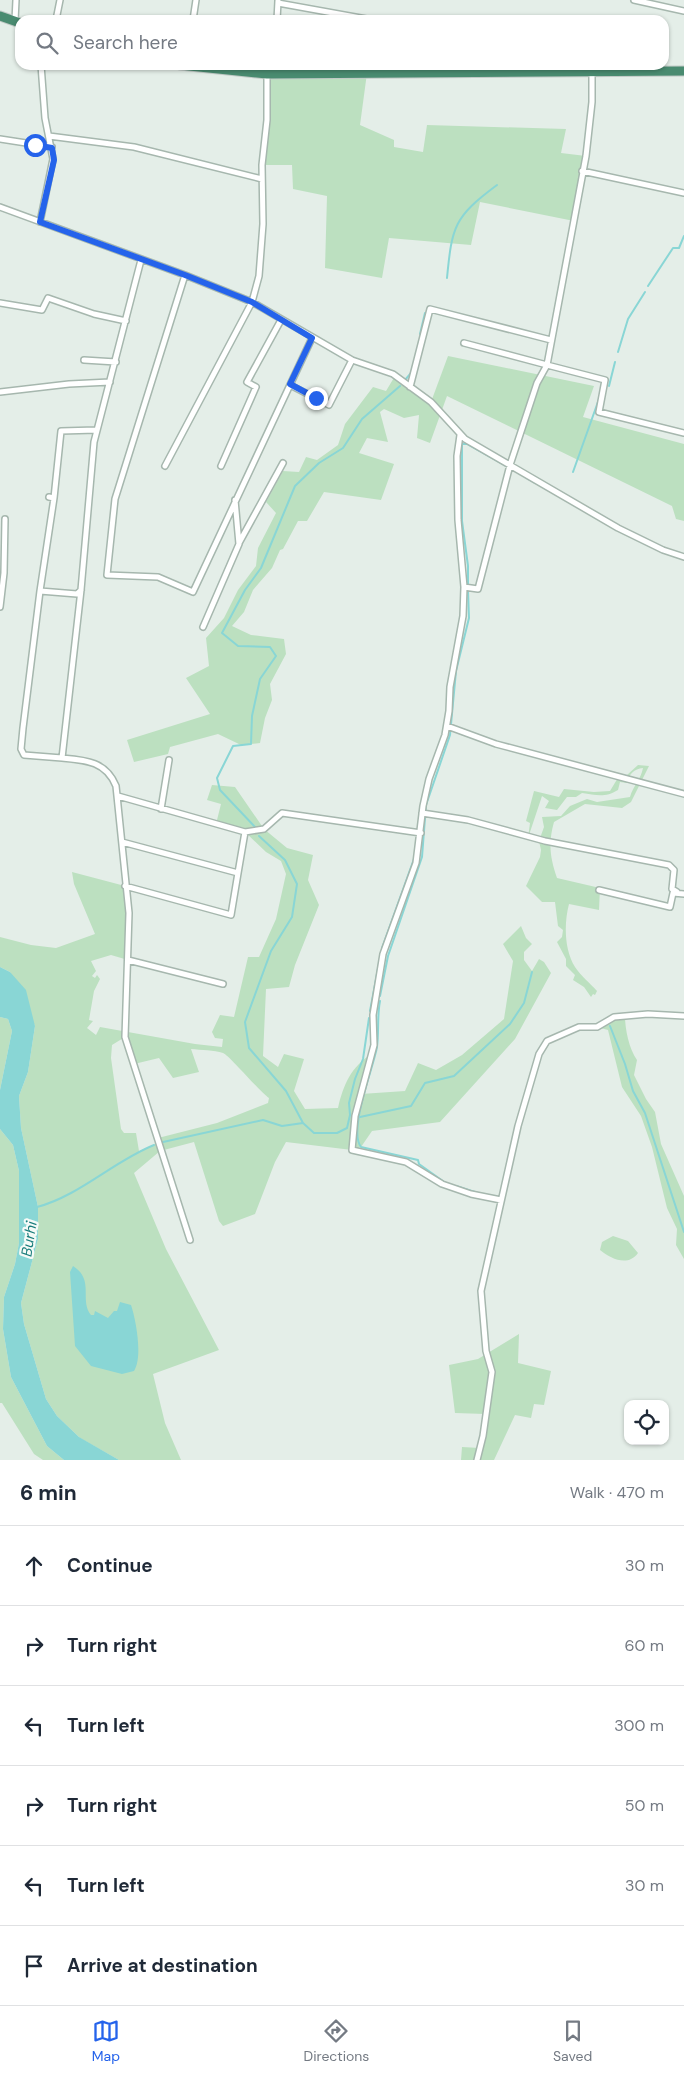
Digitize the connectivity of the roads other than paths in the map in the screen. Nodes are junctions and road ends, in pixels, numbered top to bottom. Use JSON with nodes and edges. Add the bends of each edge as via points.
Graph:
{"nodes":[{"id":1,"x":16,"y":0,"type":"edge"},
{"id":2,"x":60,"y":0,"type":"edge"},
{"id":3,"x":196,"y":0,"type":"edge"},
{"id":4,"x":634,"y":0,"type":"edge"},
{"id":5,"x":278,"y":1,"type":"edge"},
{"id":6,"x":684,"y":11,"type":"edge"},
{"id":7,"x":17,"y":15,"type":"edge"},
{"id":8,"x":57,"y":15,"type":"edge"},
{"id":9,"x":194,"y":15,"type":"edge"},
{"id":10,"x":277,"y":15,"type":"edge"},
{"id":11,"x":347,"y":15,"type":"edge"},
{"id":12,"x":0,"y":16,"type":"edge"},
{"id":13,"x":15,"y":21,"type":"edge"},
{"id":14,"x":42,"y":70,"type":"edge"},
{"id":15,"x":269,"y":70,"type":"edge"},
{"id":16,"x":377,"y":70,"type":"edge"},
{"id":17,"x":684,"y":71,"type":"edge"},
{"id":18,"x":592,"y":72,"type":"junction"},
{"id":19,"x":49,"y":136,"type":"junction"},
{"id":20,"x":0,"y":139,"type":"edge"},
{"id":21,"x":52,"y":148,"type":"junction"},
{"id":22,"x":582,"y":171,"type":"junction"},
{"id":23,"x":262,"y":179,"type":"junction"},
{"id":24,"x":684,"y":193,"type":"edge"},
{"id":25,"x":0,"y":207,"type":"edge"},
{"id":26,"x":40,"y":222,"type":"junction"},
{"id":27,"x":141,"y":260,"type":"junction"},
{"id":28,"x":185,"y":275,"type":"junction"},
{"id":29,"x":252,"y":302,"type":"junction"},
{"id":30,"x":0,"y":303,"type":"edge"},
{"id":31,"x":281,"y":320,"type":"junction"},
{"id":32,"x":126,"y":321,"type":"junction"},
{"id":33,"x":312,"y":338,"type":"junction"},
{"id":34,"x":552,"y":340,"type":"junction"},
{"id":35,"x":464,"y":343,"type":"dead end"},
{"id":36,"x":84,"y":360,"type":"dead end"},
{"id":37,"x":352,"y":360,"type":"junction"},
{"id":38,"x":116,"y":362,"type":"junction"},
{"id":39,"x":547,"y":365,"type":"junction"},
{"id":40,"x":110,"y":382,"type":"junction"},
{"id":41,"x":290,"y":384,"type":"junction"},
{"id":42,"x":410,"y":387,"type":"junction"},
{"id":43,"x":0,"y":392,"type":"edge"},
{"id":44,"x":96,"y":430,"type":"junction"},
{"id":45,"x":684,"y":434,"type":"edge"},
{"id":46,"x":460,"y":435,"type":"junction"},
{"id":47,"x":283,"y":463,"type":"dead end"},
{"id":48,"x":510,"y":465,"type":"junction"},
{"id":49,"x":165,"y":466,"type":"dead end"},
{"id":50,"x":221,"y":466,"type":"dead end"},
{"id":51,"x":235,"y":500,"type":"junction"},
{"id":52,"x":5,"y":519,"type":"dead end"},
{"id":53,"x":239,"y":544,"type":"junction"},
{"id":54,"x":684,"y":557,"type":"edge"},
{"id":55,"x":464,"y":587,"type":"junction"},
{"id":56,"x":81,"y":590,"type":"junction"},
{"id":57,"x":40,"y":591,"type":"junction"},
{"id":58,"x":0,"y":608,"type":"edge"},
{"id":59,"x":203,"y":627,"type":"dead end"},
{"id":60,"x":447,"y":726,"type":"junction"},
{"id":61,"x":62,"y":758,"type":"junction"},
{"id":62,"x":169,"y":760,"type":"dead end"},
{"id":63,"x":684,"y":794,"type":"edge"},
{"id":64,"x":118,"y":796,"type":"junction"},
{"id":65,"x":160,"y":809,"type":"junction"},
{"id":66,"x":422,"y":813,"type":"junction"},
{"id":67,"x":245,"y":832,"type":"junction"},
{"id":68,"x":421,"y":833,"type":"junction"},
{"id":69,"x":122,"y":842,"type":"junction"},
{"id":70,"x":238,"y":873,"type":"junction"},
{"id":71,"x":125,"y":886,"type":"junction"},
{"id":72,"x":599,"y":890,"type":"dead end"},
{"id":73,"x":677,"y":892,"type":"junction"},
{"id":74,"x":684,"y":894,"type":"edge"},
{"id":75,"x":128,"y":960,"type":"junction"},
{"id":76,"x":223,"y":984,"type":"dead end"},
{"id":77,"x":684,"y":1016,"type":"edge"},
{"id":78,"x":501,"y":1200,"type":"junction"},
{"id":79,"x":190,"y":1240,"type":"dead end"},
{"id":80,"x":477,"y":1460,"type":"edge"}],
"edges":[{"from":1,"to":7,"type":"street"},
{"from":2,"to":8,"type":"street"},
{"from":3,"to":9,"type":"street"},
{"from":4,"to":6,"type":"street"},
{"from":5,"to":10,"type":"street"},
{"from":5,"to":11,"type":"street"},
{"from":12,"to":13,"type":"highway"},
{"from":14,"to":19,"type":"street"},
{"from":15,"to":23,"type":"street"},
{"from":16,"to":18,"type":"highway"},
{"from":17,"to":18,"type":"highway"},
{"from":18,"to":22,"type":"street","via":[[590,122]]},
{"from":19,"to":21,"type":"street"},
{"from":19,"to":23,"type":"street","via":[[134,147]]},
{"from":20,"to":21,"type":"street"},
{"from":21,"to":26,"type":"street","via":[[54,160]]},
{"from":22,"to":24,"type":"street"},
{"from":22,"to":34,"type":"street"},
{"from":23,"to":29,"type":"street","via":[[259,276]]},
{"from":25,"to":26,"type":"street"},
{"from":26,"to":27,"type":"street"},
{"from":27,"to":28,"type":"street"},
{"from":27,"to":32,"type":"street"},
{"from":28,"to":29,"type":"street"},
{"from":28,"to":51,"type":"street","via":[[114,499],[107,575],[158,577],[193,592]]},
{"from":29,"to":31,"type":"street"},
{"from":29,"to":49,"type":"street"},
{"from":30,"to":32,"type":"street","via":[[42,310],[48,298]]},
{"from":31,"to":33,"type":"street"},
{"from":31,"to":50,"type":"street","via":[[247,382],[256,387]]},
{"from":32,"to":38,"type":"street"},
{"from":33,"to":37,"type":"street"},
{"from":33,"to":41,"type":"street"},
{"from":34,"to":39,"type":"street"},
{"from":34,"to":42,"type":"street","via":[[430,309]]},
{"from":35,"to":39,"type":"street"},
{"from":36,"to":38,"type":"street"},
{"from":37,"to":41,"type":"street","via":[[328,405]]},
{"from":37,"to":42,"type":"street","via":[[393,374]]},
{"from":38,"to":40,"type":"street"},
{"from":39,"to":45,"type":"street","via":[[606,380],[599,412]]},
{"from":39,"to":48,"type":"street","via":[[537,383]]},
{"from":40,"to":43,"type":"street"},
{"from":40,"to":44,"type":"street"},
{"from":41,"to":51,"type":"street"},
{"from":42,"to":46,"type":"street","via":[[431,402]]},
{"from":44,"to":56,"type":"street"},
{"from":44,"to":57,"type":"street","via":[[61,431]]},
{"from":46,"to":48,"type":"street"},
{"from":46,"to":55,"type":"street","via":[[457,456],[458,520]]},
{"from":47,"to":53,"type":"street"},
{"from":48,"to":54,"type":"street","via":[[618,528]]},
{"from":48,"to":55,"type":"street","via":[[478,589]]},
{"from":51,"to":53,"type":"street"},
{"from":52,"to":58,"type":"street"},
{"from":53,"to":59,"type":"street"},
{"from":55,"to":60,"type":"street","via":[[463,616],[452,670]]},
{"from":56,"to":57,"type":"street","via":[[77,594]]},
{"from":56,"to":61,"type":"street"},
{"from":57,"to":61,"type":"street","via":[[22,749],[24,755]]},
{"from":60,"to":63,"type":"street","via":[[496,744]]},
{"from":60,"to":66,"type":"street","via":[[429,779]]},
{"from":61,"to":64,"type":"street","via":[[98,763],[114,780]]},
{"from":62,"to":65,"type":"street"},
{"from":64,"to":65,"type":"street"},
{"from":64,"to":69,"type":"street"},
{"from":65,"to":67,"type":"street"},
{"from":66,"to":68,"type":"street"},
{"from":66,"to":73,"type":"street","via":[[468,820],[545,841],[669,865],[674,870],[672,889]]},
{"from":67,"to":68,"type":"street","via":[[264,829],[282,813]]},
{"from":67,"to":70,"type":"street"},
{"from":68,"to":78,"type":"street","via":[[416,862],[384,954],[373,1014],[374,1045],[355,1116],[352,1150],[406,1162],[442,1184]]},
{"from":69,"to":70,"type":"street"},
{"from":69,"to":71,"type":"street"},
{"from":70,"to":71,"type":"street","via":[[231,915]]},
{"from":71,"to":75,"type":"street","via":[[129,913]]},
{"from":72,"to":73,"type":"street","via":[[670,907],[673,893]]},
{"from":73,"to":74,"type":"street"},
{"from":75,"to":76,"type":"street"},
{"from":75,"to":79,"type":"street","via":[[125,1037]]},
{"from":77,"to":78,"type":"street","via":[[648,1014],[614,1017],[597,1027],[579,1027],[547,1040],[539,1054],[518,1126]]},
{"from":78,"to":80,"type":"street","via":[[482,1291],[485,1342],[492,1372]]}]}
